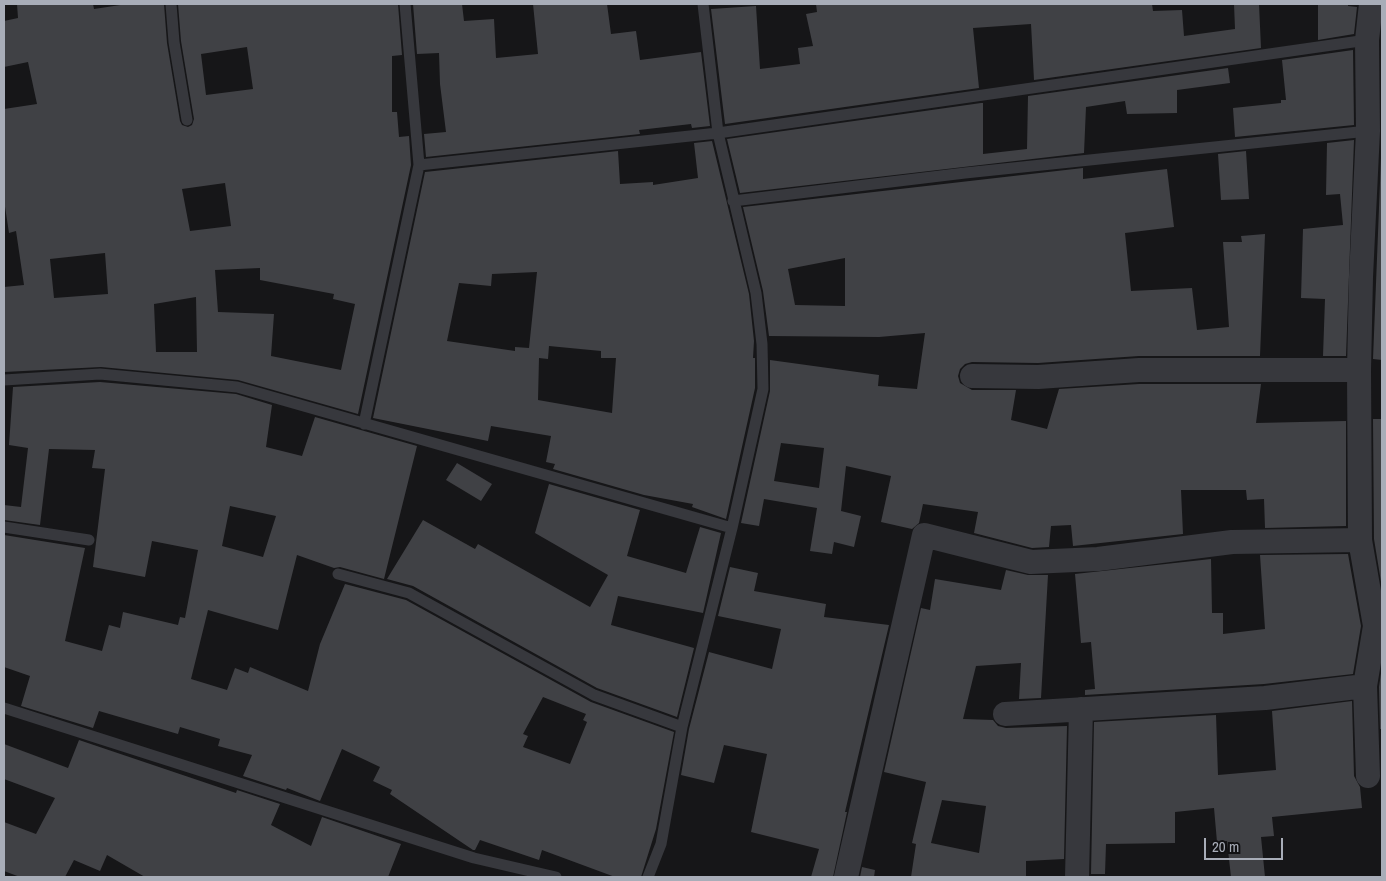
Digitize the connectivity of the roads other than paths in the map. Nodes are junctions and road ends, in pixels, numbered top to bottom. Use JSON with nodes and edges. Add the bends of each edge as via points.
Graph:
{"nodes":[{"id":1,"x":171,"y":4,"type":"edge"},
{"id":2,"x":405,"y":4,"type":"edge"},
{"id":3,"x":702,"y":4,"type":"edge"},
{"id":4,"x":1371,"y":4,"type":"edge"},
{"id":5,"x":1367,"y":40,"type":"junction"},
{"id":6,"x":187,"y":120,"type":"dead end"},
{"id":7,"x":1368,"y":131,"type":"junction"},
{"id":8,"x":718,"y":134,"type":"junction"},
{"id":9,"x":419,"y":165,"type":"junction"},
{"id":10,"x":733,"y":201,"type":"junction"},
{"id":11,"x":1359,"y":370,"type":"junction"},
{"id":12,"x":972,"y":376,"type":"dead end"},
{"id":13,"x":4,"y":380,"type":"edge"},
{"id":14,"x":364,"y":424,"type":"junction"},
{"id":15,"x":4,"y":527,"type":"edge"},
{"id":16,"x":732,"y":528,"type":"junction"},
{"id":17,"x":89,"y":540,"type":"dead end"},
{"id":18,"x":1360,"y":540,"type":"junction"},
{"id":19,"x":338,"y":574,"type":"dead end"},
{"id":20,"x":1379,"y":626,"type":"edge"},
{"id":21,"x":1365,"y":686,"type":"junction"},
{"id":22,"x":4,"y":708,"type":"edge"},
{"id":23,"x":1081,"y":709,"type":"junction"},
{"id":24,"x":1005,"y":714,"type":"dead end"},
{"id":25,"x":682,"y":727,"type":"junction"},
{"id":26,"x":1368,"y":776,"type":"dead end"},
{"id":27,"x":556,"y":877,"type":"edge"},
{"id":28,"x":648,"y":877,"type":"edge"},
{"id":29,"x":846,"y":877,"type":"edge"},
{"id":30,"x":1077,"y":877,"type":"edge"}],
"edges":[{"from":1,"to":6,"type":"lane"},
{"from":2,"to":9,"type":"lane"},
{"from":3,"to":8,"type":"lane"},
{"from":4,"to":5,"type":"street"},
{"from":5,"to":7,"type":"street"},
{"from":5,"to":8,"type":"lane"},
{"from":7,"to":10,"type":"lane"},
{"from":7,"to":11,"type":"street","via":[[1360,277]]},
{"from":8,"to":9,"type":"lane"},
{"from":8,"to":10,"type":"lane"},
{"from":9,"to":14,"type":"lane"},
{"from":10,"to":16,"type":"lane","via":[[756,293],[763,389]]},
{"from":11,"to":12,"type":"street","via":[[1139,370],[1038,377]]},
{"from":11,"to":18,"type":"street"},
{"from":13,"to":14,"type":"lane","via":[[100,374],[237,386]]},
{"from":14,"to":16,"type":"lane"},
{"from":15,"to":17,"type":"lane"},
{"from":16,"to":25,"type":"lane"},
{"from":18,"to":20,"type":"street"},
{"from":18,"to":29,"type":"street","via":[[1232,542],[1098,559],[1031,562],[924,536]]},
{"from":19,"to":25,"type":"lane","via":[[409,593],[594,694]]},
{"from":20,"to":21,"type":"street"},
{"from":21,"to":23,"type":"street","via":[[1266,698]]},
{"from":21,"to":26,"type":"street"},
{"from":22,"to":27,"type":"lane","via":[[474,858]]},
{"from":23,"to":24,"type":"street"},
{"from":23,"to":30,"type":"street"},
{"from":25,"to":28,"type":"lane","via":[[661,844]]}]}
